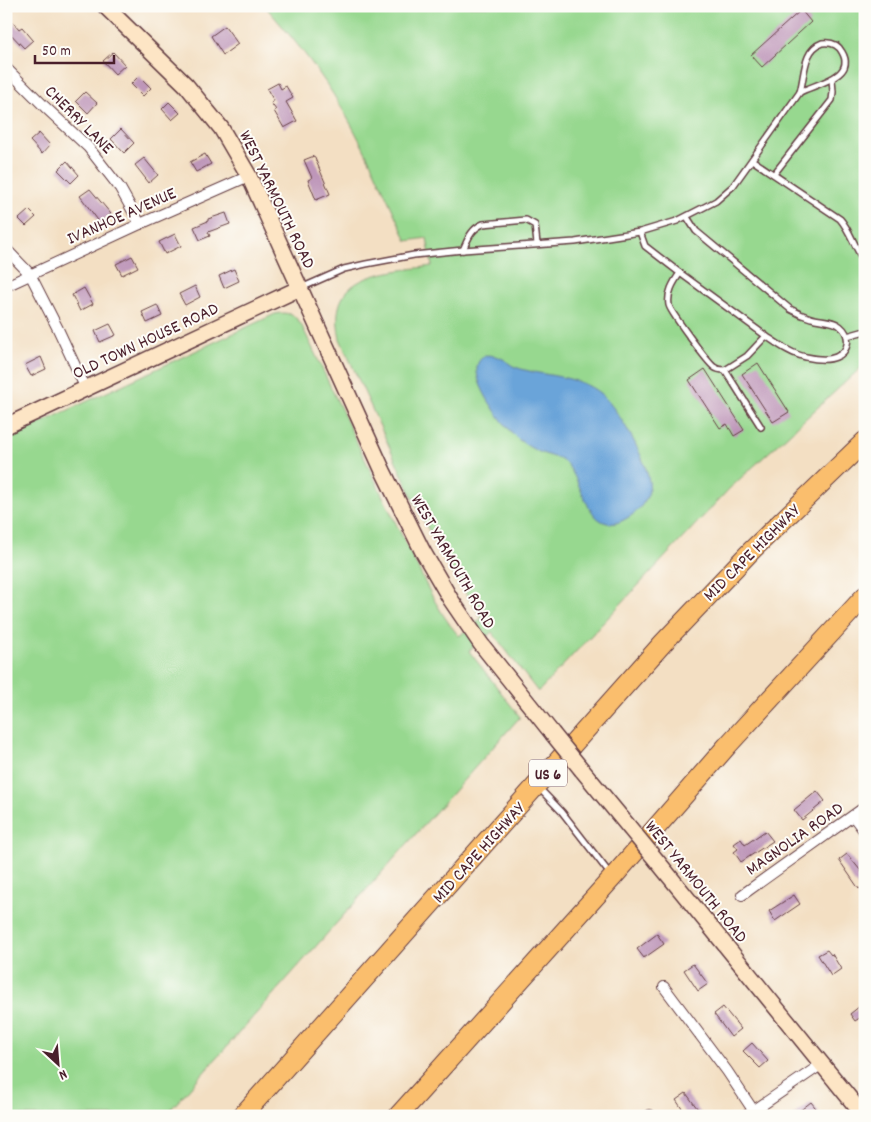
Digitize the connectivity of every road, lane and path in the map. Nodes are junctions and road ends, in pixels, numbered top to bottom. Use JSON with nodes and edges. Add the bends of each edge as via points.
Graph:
{"nodes":[{"id":1,"x":105,"y":6,"type":"edge"},
{"id":2,"x":6,"y":68,"type":"edge"},
{"id":3,"x":832,"y":79,"type":"junction"},
{"id":4,"x":800,"y":92,"type":"junction"},
{"id":5,"x":752,"y":160,"type":"junction"},
{"id":6,"x":774,"y":174,"type":"junction"},
{"id":7,"x":249,"y":176,"type":"junction"},
{"id":8,"x":687,"y":217,"type":"junction"},
{"id":9,"x":140,"y":224,"type":"junction"},
{"id":10,"x":640,"y":232,"type":"junction"},
{"id":11,"x":538,"y":244,"type":"junction"},
{"id":12,"x":6,"y":249,"type":"edge"},
{"id":13,"x":463,"y":250,"type":"junction"},
{"id":14,"x":865,"y":262,"type":"edge"},
{"id":15,"x":680,"y":273,"type":"junction"},
{"id":16,"x":30,"y":274,"type":"junction"},
{"id":17,"x":6,"y":286,"type":"edge"},
{"id":18,"x":300,"y":288,"type":"junction"},
{"id":19,"x":865,"y":331,"type":"edge"},
{"id":20,"x":766,"y":336,"type":"junction"},
{"id":21,"x":847,"y":336,"type":"junction"},
{"id":22,"x":725,"y":370,"type":"junction"},
{"id":23,"x":86,"y":389,"type":"junction"},
{"id":24,"x":6,"y":426,"type":"edge"},
{"id":25,"x":761,"y":427,"type":"dead end"},
{"id":26,"x":865,"y":441,"type":"edge"},
{"id":27,"x":865,"y":596,"type":"edge"},
{"id":28,"x":536,"y":786,"type":"junction"},
{"id":29,"x":865,"y":807,"type":"edge"},
{"id":30,"x":853,"y":816,"type":"junction"},
{"id":31,"x":865,"y":832,"type":"edge"},
{"id":32,"x":613,"y":877,"type":"junction"},
{"id":33,"x":742,"y":895,"type":"dead end"},
{"id":34,"x":664,"y":987,"type":"dead end"},
{"id":35,"x":822,"y":1064,"type":"junction"},
{"id":36,"x":749,"y":1113,"type":"edge"},
{"id":37,"x":242,"y":1116,"type":"edge"},
{"id":38,"x":398,"y":1116,"type":"edge"},
{"id":39,"x":864,"y":1116,"type":"edge"}],
"edges":[{"from":1,"to":7,"type":"main road","name":"WEST YARMOUTH ROAD","via":[[205,107],[222,128]]},
{"from":2,"to":9,"type":"street","name":"CHERRY LANE","via":[[88,146],[120,188]]},
{"from":3,"to":4,"type":"lane"},
{"from":3,"to":4,"type":"lane","via":[[842,72],[845,58],[835,45],[822,43],[808,57]]},
{"from":3,"to":6,"type":"lane","via":[[832,100]]},
{"from":4,"to":5,"type":"lane"},
{"from":5,"to":6,"type":"lane"},
{"from":5,"to":8,"type":"lane","via":[[726,193]]},
{"from":6,"to":14,"type":"lane","via":[[840,219]]},
{"from":7,"to":9,"type":"street","name":"IVANHOE AVENUE"},
{"from":7,"to":18,"type":"main road","name":"WEST YARMOUTH ROAD"},
{"from":8,"to":10,"type":"lane"},
{"from":8,"to":21,"type":"lane","via":[[696,231],[790,309],[802,316],[836,323]]},
{"from":9,"to":16,"type":"street","name":"IVANHOE AVENUE"},
{"from":10,"to":11,"type":"lane"},
{"from":10,"to":15,"type":"lane","via":[[645,246]]},
{"from":11,"to":13,"type":"lane"},
{"from":11,"to":13,"type":"lane","via":[[535,224],[526,220],[476,227]]},
{"from":12,"to":16,"type":"street"},
{"from":13,"to":18,"type":"lane","via":[[414,255],[344,269]]},
{"from":15,"to":20,"type":"lane"},
{"from":15,"to":22,"type":"lane","via":[[669,294],[670,312],[706,360],[719,370]]},
{"from":16,"to":17,"type":"street","name":"IVANHOE AVENUE"},
{"from":16,"to":23,"type":"street"},
{"from":18,"to":23,"type":"main road","name":"OLD TOWN HOUSE ROAD"},
{"from":18,"to":35,"type":"main road","name":"WEST YARMOUTH ROAD","bridge":true,"via":[[407,523],[466,622],[552,734]]},
{"from":19,"to":21,"type":"lane"},
{"from":20,"to":21,"type":"lane","via":[[794,354],[823,359],[840,355],[847,346]]},
{"from":20,"to":22,"type":"lane","via":[[747,356]]},
{"from":22,"to":25,"type":"lane"},
{"from":23,"to":24,"type":"main road","name":"OLD TOWN HOUSE ROAD"},
{"from":26,"to":28,"type":"highway","name":"MID CAPE HIGHWAY","number":"US 6","via":[[675,630]]},
{"from":27,"to":32,"type":"highway","via":[[727,746]]},
{"from":28,"to":32,"type":"lane","via":[[562,812]]},
{"from":28,"to":37,"type":"highway","name":"MID CAPE HIGHWAY","number":"US 6"},
{"from":29,"to":30,"type":"street","name":"MAGNOLIA ROAD"},
{"from":30,"to":31,"type":"street"},
{"from":30,"to":33,"type":"street","name":"MAGNOLIA ROAD"},
{"from":32,"to":38,"type":"highway"},
{"from":34,"to":36,"type":"street","via":[[727,1071]]},
{"from":35,"to":36,"type":"street"},
{"from":35,"to":39,"type":"main road","name":"WEST YARMOUTH ROAD"}]}
